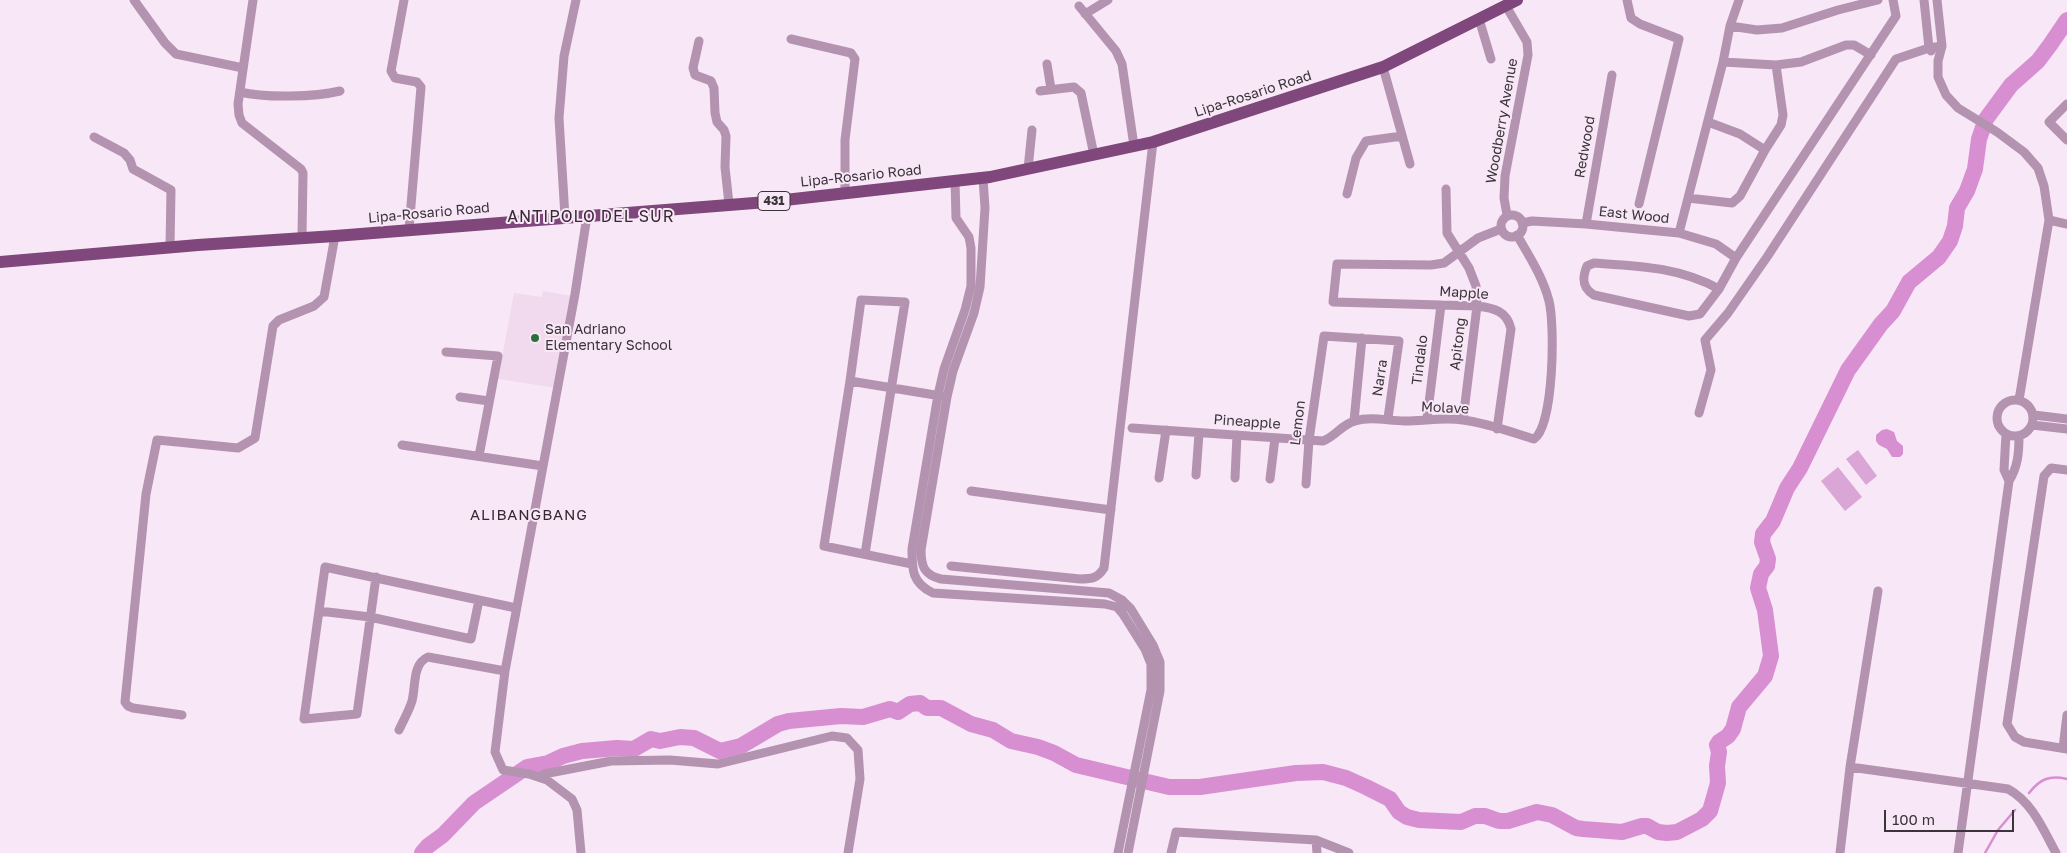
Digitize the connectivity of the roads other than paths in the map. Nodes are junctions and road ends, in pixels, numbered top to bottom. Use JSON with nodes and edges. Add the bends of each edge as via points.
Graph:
{"nodes":[{"id":1,"x":134,"y":0,"type":"edge"},
{"id":2,"x":253,"y":0,"type":"edge"},
{"id":3,"x":404,"y":0,"type":"edge"},
{"id":4,"x":576,"y":0,"type":"edge"},
{"id":5,"x":1108,"y":0,"type":"edge"},
{"id":6,"x":1627,"y":0,"type":"edge"},
{"id":7,"x":1739,"y":0,"type":"edge"},
{"id":8,"x":1878,"y":0,"type":"edge"},
{"id":9,"x":1893,"y":0,"type":"edge"},
{"id":10,"x":1924,"y":0,"type":"edge"},
{"id":11,"x":1937,"y":0,"type":"edge"},
{"id":12,"x":1511,"y":3,"type":"edge"},
{"id":13,"x":1479,"y":19,"type":"junction"},
{"id":14,"x":1730,"y":26,"type":"junction"},
{"id":15,"x":791,"y":39,"type":"dead end"},
{"id":16,"x":699,"y":41,"type":"dead end"},
{"id":17,"x":1942,"y":46,"type":"junction"},
{"id":18,"x":1929,"y":48,"type":"junction"},
{"id":19,"x":1870,"y":56,"type":"junction"},
{"id":20,"x":1491,"y":59,"type":"dead end"},
{"id":21,"x":1938,"y":61,"type":"junction"},
{"id":22,"x":1723,"y":62,"type":"junction"},
{"id":23,"x":1047,"y":64,"type":"dead end"},
{"id":24,"x":1776,"y":65,"type":"junction"},
{"id":25,"x":1383,"y":67,"type":"junction"},
{"id":26,"x":243,"y":68,"type":"junction"},
{"id":27,"x":1612,"y":74,"type":"dead end"},
{"id":28,"x":1051,"y":89,"type":"junction"},
{"id":29,"x":340,"y":91,"type":"dead end"},
{"id":30,"x":1040,"y":91,"type":"dead end"},
{"id":31,"x":240,"y":92,"type":"junction"},
{"id":32,"x":2067,"y":104,"type":"edge"},
{"id":33,"x":1708,"y":122,"type":"junction"},
{"id":34,"x":1032,"y":130,"type":"dead end"},
{"id":35,"x":1402,"y":136,"type":"junction"},
{"id":36,"x":94,"y":137,"type":"dead end"},
{"id":37,"x":2067,"y":140,"type":"edge"},
{"id":38,"x":1153,"y":142,"type":"junction"},
{"id":39,"x":1134,"y":146,"type":"junction"},
{"id":40,"x":1765,"y":150,"type":"junction"},
{"id":41,"x":1094,"y":155,"type":"junction"},
{"id":42,"x":1410,"y":164,"type":"dead end"},
{"id":43,"x":1028,"y":169,"type":"junction"},
{"id":44,"x":983,"y":178,"type":"junction"},
{"id":45,"x":955,"y":181,"type":"junction"},
{"id":46,"x":1446,"y":189,"type":"dead end"},
{"id":47,"x":845,"y":193,"type":"junction"},
{"id":48,"x":1347,"y":194,"type":"dead end"},
{"id":49,"x":1688,"y":198,"type":"junction"},
{"id":50,"x":728,"y":204,"type":"junction"},
{"id":51,"x":1639,"y":204,"type":"dead end"},
{"id":52,"x":1507,"y":215,"type":"junction"},
{"id":53,"x":587,"y":216,"type":"junction"},
{"id":54,"x":566,"y":217,"type":"junction"},
{"id":55,"x":2049,"y":220,"type":"junction"},
{"id":56,"x":1522,"y":223,"type":"junction"},
{"id":57,"x":1586,"y":224,"type":"junction"},
{"id":58,"x":2067,"y":224,"type":"edge"},
{"id":59,"x":409,"y":229,"type":"junction"},
{"id":60,"x":1501,"y":229,"type":"junction"},
{"id":61,"x":1679,"y":234,"type":"junction"},
{"id":62,"x":983,"y":235,"type":"junction"},
{"id":63,"x":1517,"y":235,"type":"junction"},
{"id":64,"x":335,"y":236,"type":"junction"},
{"id":65,"x":302,"y":237,"type":"junction"},
{"id":66,"x":969,"y":237,"type":"junction"},
{"id":67,"x":170,"y":247,"type":"junction"},
{"id":68,"x":1460,"y":252,"type":"junction"},
{"id":69,"x":1736,"y":258,"type":"junction"},
{"id":70,"x":0,"y":262,"type":"edge"},
{"id":71,"x":1719,"y":289,"type":"junction"},
{"id":72,"x":1441,"y":305,"type":"junction"},
{"id":73,"x":1477,"y":306,"type":"junction"},
{"id":74,"x":1362,"y":338,"type":"junction"},
{"id":75,"x":446,"y":352,"type":"dead end"},
{"id":76,"x":850,"y":381,"type":"junction"},
{"id":77,"x":890,"y":387,"type":"junction"},
{"id":78,"x":942,"y":396,"type":"junction"},
{"id":79,"x":460,"y":397,"type":"dead end"},
{"id":80,"x":2019,"y":400,"type":"junction"},
{"id":81,"x":489,"y":401,"type":"junction"},
{"id":82,"x":1699,"y":413,"type":"dead end"},
{"id":83,"x":2034,"y":415,"type":"junction"},
{"id":84,"x":1388,"y":418,"type":"junction"},
{"id":85,"x":1427,"y":419,"type":"junction"},
{"id":86,"x":2067,"y":419,"type":"edge"},
{"id":87,"x":1463,"y":420,"type":"junction"},
{"id":88,"x":1354,"y":421,"type":"junction"},
{"id":89,"x":2032,"y":425,"type":"junction"},
{"id":90,"x":1132,"y":428,"type":"dead end"},
{"id":91,"x":1497,"y":429,"type":"junction"},
{"id":92,"x":2067,"y":429,"type":"edge"},
{"id":93,"x":1166,"y":430,"type":"junction"},
{"id":94,"x":1199,"y":433,"type":"junction"},
{"id":95,"x":2006,"y":434,"type":"junction"},
{"id":96,"x":1238,"y":435,"type":"junction"},
{"id":97,"x":2019,"y":436,"type":"junction"},
{"id":98,"x":1275,"y":438,"type":"junction"},
{"id":99,"x":1309,"y":440,"type":"junction"},
{"id":100,"x":402,"y":445,"type":"dead end"},
{"id":101,"x":479,"y":456,"type":"junction"},
{"id":102,"x":543,"y":466,"type":"junction"},
{"id":103,"x":2067,"y":470,"type":"edge"},
{"id":104,"x":1196,"y":475,"type":"dead end"},
{"id":105,"x":1159,"y":478,"type":"dead end"},
{"id":106,"x":1235,"y":478,"type":"dead end"},
{"id":107,"x":1270,"y":479,"type":"dead end"},
{"id":108,"x":2009,"y":481,"type":"junction"},
{"id":109,"x":1306,"y":484,"type":"dead end"},
{"id":110,"x":972,"y":491,"type":"dead end"},
{"id":111,"x":1111,"y":510,"type":"junction"},
{"id":112,"x":864,"y":554,"type":"junction"},
{"id":113,"x":912,"y":564,"type":"junction"},
{"id":114,"x":951,"y":566,"type":"dead end"},
{"id":115,"x":376,"y":577,"type":"junction"},
{"id":116,"x":1878,"y":591,"type":"dead end"},
{"id":117,"x":479,"y":600,"type":"junction"},
{"id":118,"x":516,"y":608,"type":"junction"},
{"id":119,"x":319,"y":611,"type":"junction"},
{"id":120,"x":370,"y":617,"type":"junction"},
{"id":121,"x":505,"y":671,"type":"junction"},
{"id":122,"x":182,"y":715,"type":"dead end"},
{"id":123,"x":2067,"y":715,"type":"edge"},
{"id":124,"x":398,"y":730,"type":"dead end"},
{"id":125,"x":2065,"y":748,"type":"edge"},
{"id":126,"x":1850,"y":767,"type":"junction"},
{"id":127,"x":1141,"y":768,"type":"junction"},
{"id":128,"x":539,"y":777,"type":"junction"},
{"id":129,"x":1968,"y":782,"type":"junction"},
{"id":130,"x":1136,"y":792,"type":"junction"},
{"id":131,"x":1316,"y":840,"type":"junction"},
{"id":132,"x":581,"y":853,"type":"edge"},
{"id":133,"x":848,"y":853,"type":"edge"},
{"id":134,"x":1118,"y":853,"type":"edge"},
{"id":135,"x":1128,"y":853,"type":"edge"},
{"id":136,"x":1172,"y":853,"type":"edge"},
{"id":137,"x":1316,"y":853,"type":"edge"},
{"id":138,"x":1350,"y":853,"type":"edge"},
{"id":139,"x":1840,"y":853,"type":"edge"},
{"id":140,"x":1958,"y":853,"type":"edge"},
{"id":141,"x":2056,"y":853,"type":"edge"}],
"edges":[{"from":1,"to":26,"type":"street","via":[[176,54]]},
{"from":2,"to":26,"type":"street"},
{"from":3,"to":59,"type":"street","via":[[391,71],[395,78],[418,82],[421,87]]},
{"from":4,"to":54,"type":"street","via":[[564,56],[559,118]]},
{"from":5,"to":39,"type":"street","via":[[1082,10],[1116,51],[1122,64]]},
{"from":6,"to":51,"type":"street","via":[[1631,18],[1679,39]]},
{"from":7,"to":14,"type":"street"},
{"from":8,"to":14,"type":"street","via":[[1782,28],[1757,30]]},
{"from":9,"to":19,"type":"street","via":[[1896,16]]},
{"from":10,"to":18,"type":"street"},
{"from":11,"to":17,"type":"street"},
{"from":12,"to":13,"type":"main road","name":"Lipa-Rosario Road","number":"431"},
{"from":12,"to":52,"type":"street","name":"Woodberry Avenue","via":[[1527,42],[1528,55],[1505,176]]},
{"from":13,"to":20,"type":"street"},
{"from":13,"to":25,"type":"main road","name":"Lipa-Rosario Road","number":"431"},
{"from":14,"to":22,"type":"street"},
{"from":15,"to":47,"type":"street","via":[[854,55],[845,140]]},
{"from":16,"to":50,"type":"street","via":[[693,68],[695,75],[711,81],[714,88],[714,113],[726,136]]},
{"from":17,"to":18,"type":"street"},
{"from":17,"to":21,"type":"street"},
{"from":18,"to":21,"type":"street"},
{"from":18,"to":82,"type":"street","via":[[1896,59],[1767,257],[1705,340],[1711,370]]},
{"from":19,"to":24,"type":"street","via":[[1846,45],[1802,62]]},
{"from":19,"to":69,"type":"street"},
{"from":21,"to":55,"type":"street","via":[[1938,78],[1946,96],[1958,108],[2024,152],[2038,168]]},
{"from":22,"to":24,"type":"street"},
{"from":22,"to":33,"type":"street"},
{"from":23,"to":28,"type":"street"},
{"from":24,"to":40,"type":"street","via":[[1782,125]]},
{"from":25,"to":35,"type":"street"},
{"from":25,"to":38,"type":"main road","name":"Lipa-Rosario Road","number":"431"},
{"from":26,"to":31,"type":"street"},
{"from":27,"to":57,"type":"street","name":"Redwood"},
{"from":28,"to":30,"type":"street"},
{"from":28,"to":41,"type":"street","via":[[1074,88],[1081,93]]},
{"from":29,"to":31,"type":"street","via":[[258,96]]},
{"from":31,"to":65,"type":"street","via":[[242,123],[301,168]]},
{"from":32,"to":37,"type":"street","via":[[2049,122]]},
{"from":33,"to":40,"type":"street","via":[[1740,134]]},
{"from":33,"to":49,"type":"street"},
{"from":34,"to":43,"type":"street"},
{"from":35,"to":42,"type":"street"},
{"from":35,"to":48,"type":"street","via":[[1366,141],[1356,158]]},
{"from":36,"to":67,"type":"street","via":[[124,153],[132,167],[171,190]]},
{"from":38,"to":39,"type":"main road","name":"Lipa-Rosario Road","number":"431"},
{"from":38,"to":111,"type":"street"},
{"from":39,"to":41,"type":"main road","name":"Lipa-Rosario Road","number":"431"},
{"from":40,"to":49,"type":"street","via":[[1735,201]]},
{"from":41,"to":43,"type":"main road","name":"Lipa-Rosario Road","number":"431"},
{"from":43,"to":44,"type":"main road","name":"Lipa-Rosario Road","number":"431"},
{"from":44,"to":45,"type":"main road","name":"Lipa-Rosario Road","number":"431"},
{"from":44,"to":62,"type":"street"},
{"from":45,"to":47,"type":"main road","name":"Lipa-Rosario Road","number":"431"},
{"from":45,"to":66,"type":"street","via":[[956,218]]},
{"from":46,"to":68,"type":"street","name":"Apitong","via":[[1447,233]]},
{"from":47,"to":50,"type":"main road","name":"Lipa-Rosario Road","number":"431"},
{"from":49,"to":61,"type":"street"},
{"from":50,"to":53,"type":"main road","name":"Lipa-Rosario Road","number":"431"},
{"from":52,"to":56,"type":"street","via":[[1516,216]]},
{"from":52,"to":60,"type":"street","via":[[1500,224]]},
{"from":53,"to":54,"type":"main road","name":"Lipa-Rosario Road","number":"431"},
{"from":53,"to":102,"type":"street"},
{"from":54,"to":59,"type":"main road","name":"Lipa-Rosario Road","number":"431"},
{"from":55,"to":58,"type":"street"},
{"from":55,"to":80,"type":"street"},
{"from":56,"to":57,"type":"street","name":"East Wood"},
{"from":56,"to":63,"type":"street","via":[[1521,232]]},
{"from":57,"to":61,"type":"street","name":"East Wood"},
{"from":59,"to":64,"type":"main road","name":"Lipa-Rosario Road","number":"431"},
{"from":60,"to":63,"type":"street","via":[[1508,236]]},
{"from":60,"to":68,"type":"street","via":[[1478,238]]},
{"from":61,"to":69,"type":"street","name":"East Wood","via":[[1716,244]]},
{"from":62,"to":66,"type":"street"},
{"from":62,"to":78,"type":"street","via":[[978,296]]},
{"from":63,"to":91,"type":"street","name":"Molave","via":[[1537,271],[1549,302],[1553,331],[1551,373],[1545,423],[1539,436],[1534,438]]},
{"from":64,"to":65,"type":"main road","name":"Lipa-Rosario Road","number":"431"},
{"from":64,"to":122,"type":"street","via":[[324,297],[314,306],[279,320],[273,326],[255,438],[238,448],[157,440],[146,494],[125,702],[133,708]]},
{"from":65,"to":67,"type":"main road","name":"Lipa-Rosario Road","number":"431"},
{"from":66,"to":78,"type":"street","via":[[972,248],[970,286],[944,369]]},
{"from":67,"to":70,"type":"main road","name":"Lipa-Rosario Road","number":"431"},
{"from":68,"to":72,"type":"street","name":"Mapple","via":[[1444,263],[1432,266],[1336,264],[1333,302]]},
{"from":68,"to":73,"type":"street","name":"Apitong","via":[[1476,286]]},
{"from":69,"to":71,"type":"street"},
{"from":71,"to":71,"type":"street","via":[[1700,278],[1674,272],[1594,263],[1587,266],[1584,284],[1594,295],[1694,316],[1703,311]]},
{"from":72,"to":73,"type":"street","name":"Mapple"},
{"from":72,"to":85,"type":"street","name":"Tindalo"},
{"from":73,"to":87,"type":"street","name":"Apitong"},
{"from":73,"to":91,"type":"street","name":"Mapple","via":[[1503,312],[1511,330]]},
{"from":74,"to":84,"type":"street","name":"Narra","via":[[1399,341]]},
{"from":74,"to":88,"type":"street"},
{"from":74,"to":99,"type":"street","name":"Lemon","via":[[1324,336]]},
{"from":75,"to":81,"type":"street","via":[[498,356]]},
{"from":76,"to":77,"type":"street"},
{"from":76,"to":77,"type":"street","via":[[861,300],[905,302]]},
{"from":76,"to":112,"type":"street","via":[[824,546]]},
{"from":77,"to":78,"type":"street"},
{"from":77,"to":112,"type":"street"},
{"from":78,"to":113,"type":"street","via":[[912,549]]},
{"from":78,"to":127,"type":"street","via":[[921,566],[930,576],[940,579],[1109,593],[1131,608],[1160,662],[1160,691]]},
{"from":79,"to":81,"type":"street"},
{"from":80,"to":83,"type":"street","via":[[2029,405]]},
{"from":80,"to":95,"type":"street","via":[[2003,404],[1998,414],[1999,426]]},
{"from":81,"to":101,"type":"street"},
{"from":83,"to":86,"type":"street"},
{"from":83,"to":89,"type":"street"},
{"from":84,"to":85,"type":"street","name":"Molave","via":[[1404,421]]},
{"from":84,"to":88,"type":"street","name":"Molave"},
{"from":85,"to":87,"type":"street","name":"Molave"},
{"from":87,"to":91,"type":"street","name":"Molave"},
{"from":88,"to":99,"type":"street","name":"Pineapple","via":[[1332,438]]},
{"from":89,"to":92,"type":"street"},
{"from":89,"to":97,"type":"street"},
{"from":90,"to":93,"type":"street","name":"Pineapple"},
{"from":93,"to":94,"type":"street","name":"Pineapple"},
{"from":93,"to":105,"type":"street"},
{"from":94,"to":96,"type":"street","name":"Pineapple"},
{"from":94,"to":104,"type":"street"},
{"from":95,"to":97,"type":"street"},
{"from":95,"to":108,"type":"street","via":[[2004,470]]},
{"from":96,"to":98,"type":"street","name":"Pineapple"},
{"from":96,"to":106,"type":"street"},
{"from":97,"to":108,"type":"street","via":[[2017,462]]},
{"from":98,"to":99,"type":"street","name":"Pineapple"},
{"from":98,"to":107,"type":"street"},
{"from":99,"to":109,"type":"street","name":"Lemon"},
{"from":100,"to":101,"type":"street"},
{"from":101,"to":102,"type":"street"},
{"from":102,"to":118,"type":"street"},
{"from":103,"to":125,"type":"street","via":[[2051,468],[2044,476],[2008,724],[2015,737],[2024,742]]},
{"from":108,"to":129,"type":"street"},
{"from":110,"to":111,"type":"street"},
{"from":111,"to":114,"type":"street","via":[[1104,568],[1094,579]]},
{"from":112,"to":113,"type":"street"},
{"from":113,"to":127,"type":"street","via":[[916,581],[932,593],[1117,607],[1145,649],[1150,664],[1151,690]]},
{"from":115,"to":117,"type":"street"},
{"from":115,"to":119,"type":"street","via":[[325,567]]},
{"from":115,"to":120,"type":"street"},
{"from":116,"to":126,"type":"street"},
{"from":117,"to":118,"type":"street"},
{"from":117,"to":120,"type":"street","via":[[471,639]]},
{"from":118,"to":121,"type":"street"},
{"from":119,"to":120,"type":"street"},
{"from":119,"to":120,"type":"street","via":[[304,719],[357,714]]},
{"from":121,"to":124,"type":"street","via":[[428,658],[422,660],[418,666],[412,702]]},
{"from":121,"to":128,"type":"street","via":[[495,752],[503,770]]},
{"from":123,"to":125,"type":"street"},
{"from":126,"to":129,"type":"street"},
{"from":126,"to":139,"type":"street"},
{"from":127,"to":130,"type":"street"},
{"from":128,"to":132,"type":"street","via":[[572,799],[577,810]]},
{"from":128,"to":133,"type":"street","via":[[611,761],[670,760],[718,764],[832,736],[847,738],[858,750],[860,779]]},
{"from":129,"to":140,"type":"street"},
{"from":129,"to":141,"type":"street","via":[[2008,789],[2019,795]]},
{"from":130,"to":134,"type":"street"},
{"from":130,"to":135,"type":"street"},
{"from":131,"to":136,"type":"street","via":[[1176,832]]},
{"from":131,"to":137,"type":"street"},
{"from":131,"to":138,"type":"street"}]}
